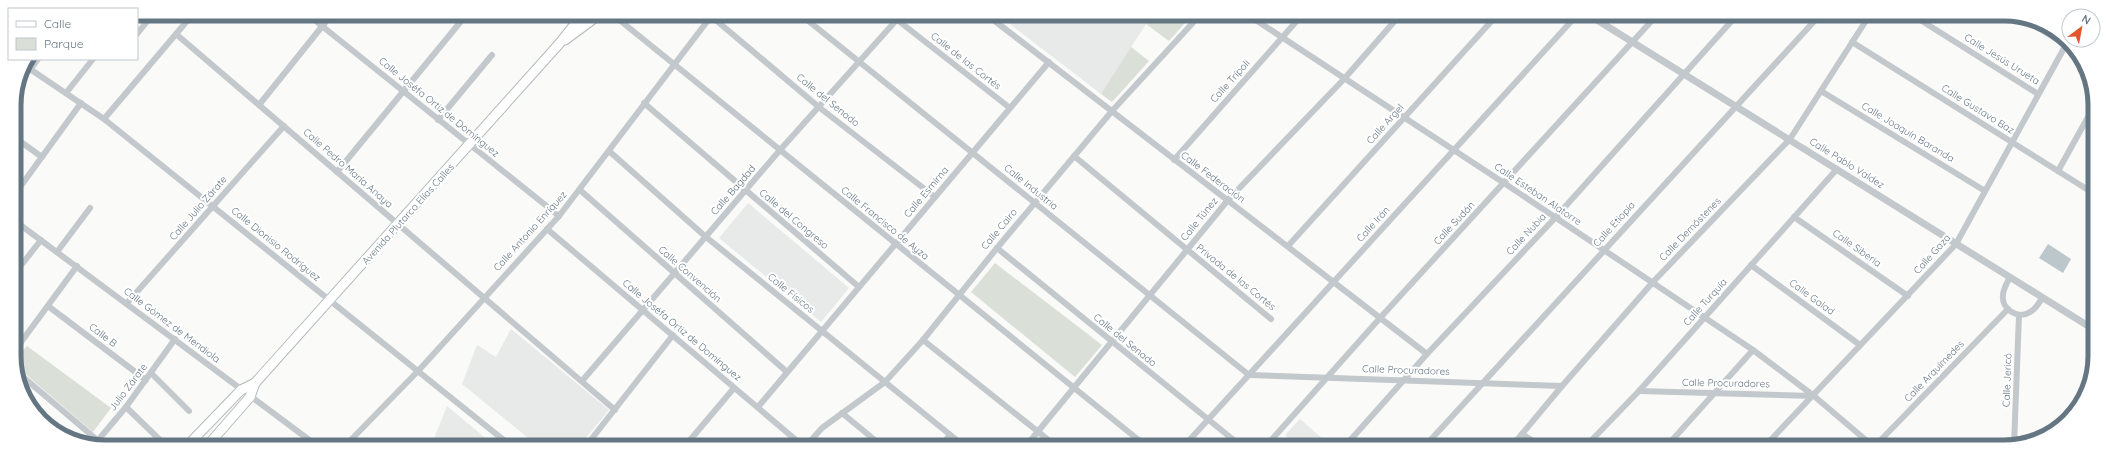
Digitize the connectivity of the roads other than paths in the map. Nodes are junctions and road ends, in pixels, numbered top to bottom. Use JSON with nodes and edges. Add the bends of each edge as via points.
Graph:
{"nodes":[{"id":1,"x":147,"y":21,"type":"edge"},
{"id":2,"x":187,"y":21,"type":"edge"},
{"id":3,"x":315,"y":21,"type":"edge"},
{"id":4,"x":326,"y":21,"type":"edge"},
{"id":5,"x":461,"y":21,"type":"edge"},
{"id":6,"x":577,"y":21,"type":"edge"},
{"id":7,"x":590,"y":21,"type":"edge"},
{"id":8,"x":621,"y":21,"type":"edge"},
{"id":9,"x":706,"y":21,"type":"edge"},
{"id":10,"x":718,"y":21,"type":"edge"},
{"id":11,"x":809,"y":21,"type":"edge"},
{"id":12,"x":896,"y":21,"type":"edge"},
{"id":13,"x":904,"y":21,"type":"edge"},
{"id":14,"x":995,"y":21,"type":"edge"},
{"id":15,"x":1194,"y":21,"type":"edge"},
{"id":16,"x":1257,"y":21,"type":"edge"},
{"id":17,"x":1297,"y":21,"type":"edge"},
{"id":18,"x":1395,"y":21,"type":"edge"},
{"id":19,"x":1492,"y":21,"type":"edge"},
{"id":20,"x":1572,"y":21,"type":"edge"},
{"id":21,"x":1598,"y":21,"type":"edge"},
{"id":22,"x":1652,"y":21,"type":"edge"},
{"id":23,"x":1732,"y":21,"type":"edge"},
{"id":24,"x":1814,"y":21,"type":"edge"},
{"id":25,"x":1866,"y":21,"type":"edge"},
{"id":26,"x":1922,"y":21,"type":"edge"},
{"id":27,"x":322,"y":26,"type":"junction"},
{"id":28,"x":138,"y":33,"type":"edge"},
{"id":29,"x":176,"y":34,"type":"junction"},
{"id":30,"x":1282,"y":38,"type":"junction"},
{"id":31,"x":1852,"y":42,"type":"junction"},
{"id":32,"x":1632,"y":43,"type":"junction"},
{"id":33,"x":559,"y":44,"type":"junction"},
{"id":34,"x":2064,"y":48,"type":"edge"},
{"id":35,"x":492,"y":55,"type":"dead end"},
{"id":36,"x":37,"y":60,"type":"edge"},
{"id":37,"x":92,"y":60,"type":"edge"},
{"id":38,"x":860,"y":62,"type":"junction"},
{"id":39,"x":1049,"y":62,"type":"junction"},
{"id":40,"x":674,"y":64,"type":"junction"},
{"id":41,"x":30,"y":70,"type":"joint"},
{"id":42,"x":1683,"y":75,"type":"junction"},
{"id":43,"x":1344,"y":78,"type":"junction"},
{"id":44,"x":404,"y":91,"type":"junction"},
{"id":45,"x":1821,"y":91,"type":"junction"},
{"id":46,"x":66,"y":93,"type":"junction"},
{"id":47,"x":2038,"y":94,"type":"junction"},
{"id":48,"x":81,"y":103,"type":"junction"},
{"id":49,"x":644,"y":103,"type":"junction"},
{"id":50,"x":259,"y":105,"type":"junction"},
{"id":51,"x":1735,"y":106,"type":"junction"},
{"id":52,"x":820,"y":108,"type":"junction"},
{"id":53,"x":1010,"y":108,"type":"junction"},
{"id":54,"x":1112,"y":111,"type":"junction"},
{"id":55,"x":2088,"y":117,"type":"edge"},
{"id":56,"x":1404,"y":118,"type":"junction"},
{"id":57,"x":104,"y":119,"type":"junction"},
{"id":58,"x":438,"y":120,"type":"junction"},
{"id":59,"x":284,"y":126,"type":"junction"},
{"id":60,"x":1790,"y":139,"type":"junction"},
{"id":61,"x":21,"y":142,"type":"edge"},
{"id":62,"x":2013,"y":143,"type":"junction"},
{"id":63,"x":469,"y":145,"type":"junction"},
{"id":64,"x":780,"y":150,"type":"junction"},
{"id":65,"x":1453,"y":151,"type":"junction"},
{"id":66,"x":608,"y":152,"type":"junction"},
{"id":67,"x":972,"y":153,"type":"junction"},
{"id":68,"x":1074,"y":156,"type":"junction"},
{"id":69,"x":42,"y":157,"type":"junction"},
{"id":70,"x":1174,"y":160,"type":"junction"},
{"id":71,"x":1837,"y":169,"type":"junction"},
{"id":72,"x":2058,"y":171,"type":"junction"},
{"id":73,"x":337,"y":172,"type":"junction"},
{"id":74,"x":1504,"y":183,"type":"junction"},
{"id":75,"x":21,"y":186,"type":"edge"},
{"id":76,"x":580,"y":190,"type":"junction"},
{"id":77,"x":2088,"y":190,"type":"edge"},
{"id":78,"x":746,"y":191,"type":"junction"},
{"id":79,"x":1985,"y":191,"type":"junction"},
{"id":80,"x":935,"y":197,"type":"junction"},
{"id":81,"x":1228,"y":200,"type":"junction"},
{"id":82,"x":1034,"y":203,"type":"junction"},
{"id":83,"x":214,"y":207,"type":"junction"},
{"id":84,"x":90,"y":208,"type":"dead end"},
{"id":85,"x":559,"y":216,"type":"junction"},
{"id":86,"x":1794,"y":217,"type":"junction"},
{"id":87,"x":1555,"y":218,"type":"junction"},
{"id":88,"x":399,"y":224,"type":"junction"},
{"id":89,"x":21,"y":225,"type":"edge"},
{"id":90,"x":547,"y":229,"type":"junction"},
{"id":91,"x":706,"y":237,"type":"junction"},
{"id":92,"x":41,"y":240,"type":"junction"},
{"id":93,"x":896,"y":244,"type":"junction"},
{"id":94,"x":1956,"y":244,"type":"junction"},
{"id":95,"x":1288,"y":246,"type":"junction"},
{"id":96,"x":997,"y":248,"type":"junction"},
{"id":97,"x":1187,"y":250,"type":"junction"},
{"id":98,"x":1603,"y":250,"type":"junction"},
{"id":99,"x":57,"y":252,"type":"junction"},
{"id":100,"x":21,"y":265,"type":"edge"},
{"id":101,"x":1751,"y":265,"type":"junction"},
{"id":102,"x":77,"y":266,"type":"junction"},
{"id":103,"x":675,"y":274,"type":"junction"},
{"id":104,"x":2010,"y":277,"type":"junction"},
{"id":105,"x":1334,"y":282,"type":"junction"},
{"id":106,"x":1653,"y":282,"type":"junction"},
{"id":107,"x":859,"y":287,"type":"junction"},
{"id":108,"x":959,"y":294,"type":"junction"},
{"id":109,"x":1150,"y":295,"type":"junction"},
{"id":110,"x":1908,"y":296,"type":"junction"},
{"id":111,"x":484,"y":297,"type":"junction"},
{"id":112,"x":2042,"y":298,"type":"junction"},
{"id":113,"x":330,"y":300,"type":"junction"},
{"id":114,"x":128,"y":304,"type":"junction"},
{"id":115,"x":48,"y":306,"type":"junction"},
{"id":116,"x":2008,"y":309,"type":"junction"},
{"id":117,"x":644,"y":310,"type":"junction"},
{"id":118,"x":2019,"y":315,"type":"junction"},
{"id":119,"x":1380,"y":318,"type":"junction"},
{"id":120,"x":1705,"y":318,"type":"junction"},
{"id":121,"x":1271,"y":319,"type":"dead end"},
{"id":122,"x":2088,"y":325,"type":"edge"},
{"id":123,"x":822,"y":331,"type":"junction"},
{"id":124,"x":673,"y":335,"type":"junction"},
{"id":125,"x":174,"y":339,"type":"junction"},
{"id":126,"x":923,"y":340,"type":"junction"},
{"id":127,"x":21,"y":342,"type":"edge"},
{"id":128,"x":1112,"y":342,"type":"junction"},
{"id":129,"x":1860,"y":345,"type":"junction"},
{"id":130,"x":1753,"y":350,"type":"junction"},
{"id":131,"x":1427,"y":354,"type":"junction"},
{"id":132,"x":418,"y":370,"type":"junction"},
{"id":133,"x":787,"y":372,"type":"junction"},
{"id":134,"x":151,"y":374,"type":"junction"},
{"id":135,"x":1249,"y":375,"type":"junction"},
{"id":136,"x":1328,"y":377,"type":"junction"},
{"id":137,"x":24,"y":378,"type":"edge"},
{"id":138,"x":1405,"y":379,"type":"junction"},
{"id":139,"x":146,"y":380,"type":"junction"},
{"id":140,"x":582,"y":381,"type":"junction"},
{"id":141,"x":885,"y":382,"type":"junction"},
{"id":142,"x":255,"y":383,"type":"junction"},
{"id":143,"x":1483,"y":383,"type":"junction"},
{"id":144,"x":1562,"y":386,"type":"junction"},
{"id":145,"x":734,"y":388,"type":"junction"},
{"id":146,"x":1074,"y":388,"type":"junction"},
{"id":147,"x":241,"y":390,"type":"junction"},
{"id":148,"x":1639,"y":391,"type":"junction"},
{"id":149,"x":1714,"y":393,"type":"junction"},
{"id":150,"x":1814,"y":396,"type":"junction"},
{"id":151,"x":250,"y":397,"type":"junction"},
{"id":152,"x":758,"y":407,"type":"junction"},
{"id":153,"x":126,"y":408,"type":"junction"},
{"id":154,"x":615,"y":410,"type":"junction"},
{"id":155,"x":189,"y":411,"type":"dead end"},
{"id":156,"x":842,"y":413,"type":"junction"},
{"id":157,"x":1207,"y":420,"type":"junction"},
{"id":158,"x":1038,"y":431,"type":"junction"},
{"id":159,"x":1522,"y":434,"type":"junction"},
{"id":160,"x":950,"y":435,"type":"junction"},
{"id":161,"x":92,"y":439,"type":"edge"},
{"id":162,"x":2014,"y":439,"type":"edge"},
{"id":163,"x":101,"y":440,"type":"edge"},
{"id":164,"x":160,"y":440,"type":"dead end"},
{"id":165,"x":193,"y":440,"type":"edge"},
{"id":166,"x":212,"y":440,"type":"edge"},
{"id":167,"x":308,"y":440,"type":"edge"},
{"id":168,"x":351,"y":440,"type":"edge"},
{"id":169,"x":504,"y":440,"type":"edge"},
{"id":170,"x":591,"y":440,"type":"edge"},
{"id":171,"x":690,"y":440,"type":"edge"},
{"id":172,"x":796,"y":440,"type":"edge"},
{"id":173,"x":811,"y":440,"type":"edge"},
{"id":174,"x":875,"y":440,"type":"edge"},
{"id":175,"x":945,"y":440,"type":"edge"},
{"id":176,"x":956,"y":440,"type":"edge"},
{"id":177,"x":1031,"y":440,"type":"edge"},
{"id":178,"x":1049,"y":440,"type":"edge"},
{"id":179,"x":1139,"y":440,"type":"edge"},
{"id":180,"x":1189,"y":440,"type":"edge"},
{"id":181,"x":1233,"y":440,"type":"edge"},
{"id":182,"x":1271,"y":440,"type":"edge"},
{"id":183,"x":1350,"y":440,"type":"edge"},
{"id":184,"x":1431,"y":440,"type":"edge"},
{"id":185,"x":1517,"y":440,"type":"edge"},
{"id":186,"x":1532,"y":440,"type":"edge"},
{"id":187,"x":1592,"y":440,"type":"edge"},
{"id":188,"x":1671,"y":440,"type":"edge"},
{"id":189,"x":1771,"y":440,"type":"edge"},
{"id":190,"x":1866,"y":440,"type":"edge"},
{"id":191,"x":1881,"y":440,"type":"edge"}],
"edges":[{"from":1,"to":28,"type":"street"},
{"from":2,"to":29,"type":"street"},
{"from":3,"to":27,"type":"street","name":"Calle Joséfa Ortiz de Domínguez"},
{"from":4,"to":27,"type":"street"},
{"from":5,"to":44,"type":"street"},
{"from":6,"to":33,"type":"main road","name":"Avenida Plutarco Elías Calles"},
{"from":7,"to":33,"type":"main road","name":"Avenida Plutarco Elías Calles"},
{"from":8,"to":40,"type":"street","name":"Calle Francisco de Ayza"},
{"from":9,"to":40,"type":"street","name":"Calle Antonio Enríquez"},
{"from":10,"to":52,"type":"street","name":"Calle del Senado"},
{"from":11,"to":38,"type":"street","name":"Calle Industria"},
{"from":12,"to":38,"type":"street","name":"Calle Bagdad"},
{"from":13,"to":53,"type":"street","name":"Calle de las Cortés"},
{"from":14,"to":39,"type":"street","name":"Calle Federación"},
{"from":15,"to":54,"type":"street","name":"Calle Cairo"},
{"from":16,"to":30,"type":"street","name":"Calle Esteban Alatorre"},
{"from":17,"to":30,"type":"street","name":"Calle Trípoli"},
{"from":18,"to":43,"type":"street","name":"Calle Túnez"},
{"from":19,"to":56,"type":"street","name":"Calle Argel"},
{"from":20,"to":65,"type":"street","name":"Calle Irán"},
{"from":21,"to":32,"type":"street","name":"Calle Pablo Valdez"},
{"from":22,"to":32,"type":"street","name":"Calle Sudán"},
{"from":23,"to":42,"type":"street","name":"Calle Nubia"},
{"from":24,"to":51,"type":"street","name":"Calle Etiopía"},
{"from":25,"to":31,"type":"street","name":"Calle Demóstenes"},
{"from":26,"to":47,"type":"street","name":"Calle Jesús Urueta"},
{"from":27,"to":44,"type":"street","name":"Calle Joséfa Ortiz de Domínguez"},
{"from":27,"to":50,"type":"street"},
{"from":29,"to":50,"type":"street","name":"Calle Pedro María Anaya"},
{"from":29,"to":57,"type":"street"},
{"from":30,"to":43,"type":"street","name":"Calle Esteban Alatorre"},
{"from":30,"to":70,"type":"street","name":"Calle Trípoli"},
{"from":31,"to":45,"type":"street","name":"Calle Demóstenes"},
{"from":31,"to":62,"type":"street","name":"Calle Gustavo Baz"},
{"from":32,"to":42,"type":"street","name":"Calle Pablo Valdez"},
{"from":32,"to":74,"type":"street","name":"Calle Sudán"},
{"from":33,"to":63,"type":"main road","name":"Avenida Plutarco Elías Calles"},
{"from":34,"to":47,"type":"street","name":"Calle Gaza"},
{"from":35,"to":58,"type":"street"},
{"from":36,"to":41,"type":"street"},
{"from":37,"to":46,"type":"street"},
{"from":38,"to":52,"type":"street","name":"Calle Bagdad"},
{"from":38,"to":67,"type":"street","name":"Calle Industria"},
{"from":39,"to":53,"type":"street","name":"Calle Esmirna"},
{"from":39,"to":54,"type":"street","name":"Calle Federación"},
{"from":40,"to":49,"type":"street","name":"Calle Antonio Enríquez"},
{"from":40,"to":64,"type":"street","name":"Calle Francisco de Ayza"},
{"from":41,"to":46,"type":"street","name":"Calle Dionisio Rodríguez"},
{"from":42,"to":51,"type":"street","name":"Calle Pablo Valdez"},
{"from":42,"to":87,"type":"street","name":"Calle Nubia"},
{"from":43,"to":56,"type":"street","name":"Calle Esteban Alatorre"},
{"from":43,"to":81,"type":"street","name":"Calle Túnez"},
{"from":44,"to":58,"type":"street","name":"Calle Joséfa Ortiz de Domínguez"},
{"from":44,"to":73,"type":"street"},
{"from":45,"to":60,"type":"street","name":"Calle Demóstenes"},
{"from":45,"to":79,"type":"street","name":"Calle Joaquín Baranda"},
{"from":46,"to":48,"type":"street","name":"Calle Dionisio Rodríguez"},
{"from":47,"to":62,"type":"street","name":"Calle Gaza"},
{"from":48,"to":57,"type":"street","name":"Calle Dionisio Rodríguez"},
{"from":48,"to":69,"type":"street"},
{"from":49,"to":66,"type":"street","name":"Calle Antonio Enríquez"},
{"from":49,"to":78,"type":"street","name":"Calle del Congreso"},
{"from":50,"to":59,"type":"street","name":"Calle Pedro María Anaya"},
{"from":51,"to":60,"type":"street","name":"Calle Pablo Valdez"},
{"from":51,"to":98,"type":"street","name":"Calle Etiopía"},
{"from":52,"to":64,"type":"street","name":"Calle Bagdad"},
{"from":52,"to":80,"type":"street","name":"Calle del Senado"},
{"from":53,"to":67,"type":"street","name":"Calle Esmirna"},
{"from":54,"to":68,"type":"street","name":"Calle Cairo"},
{"from":54,"to":70,"type":"street","name":"Calle Federación"},
{"from":55,"to":72,"type":"street"},
{"from":56,"to":65,"type":"street","name":"Calle Esteban Alatorre"},
{"from":56,"to":95,"type":"street","name":"Calle Argel"},
{"from":57,"to":83,"type":"street","name":"Calle Dionisio Rodríguez"},
{"from":58,"to":63,"type":"street","name":"Calle Joséfa Ortiz de Domínguez"},
{"from":59,"to":73,"type":"street","name":"Calle Pedro María Anaya"},
{"from":59,"to":83,"type":"street","name":"Calle Julio Zárate"},
{"from":60,"to":71,"type":"street","name":"Calle Pablo Valdez"},
{"from":60,"to":106,"type":"street","name":"Calle Demóstenes"},
{"from":61,"to":69,"type":"street"},
{"from":62,"to":72,"type":"street","name":"Calle Gustavo Baz"},
{"from":62,"to":79,"type":"street","name":"Calle Gaza"},
{"from":63,"to":85,"type":"street","name":"Calle Joséfa Ortiz de Domínguez"},
{"from":63,"to":88,"type":"main road","name":"Avenida Plutarco Elías Calles"},
{"from":64,"to":78,"type":"street","name":"Calle Bagdad"},
{"from":64,"to":93,"type":"street","name":"Calle Francisco de Ayza"},
{"from":65,"to":74,"type":"street","name":"Calle Esteban Alatorre"},
{"from":65,"to":105,"type":"street","name":"Calle Irán"},
{"from":66,"to":76,"type":"street","name":"Calle Antonio Enríquez"},
{"from":66,"to":91,"type":"street","name":"Calle Físicos"},
{"from":67,"to":80,"type":"street","name":"Calle Esmirna"},
{"from":67,"to":82,"type":"street","name":"Calle Industria"},
{"from":68,"to":82,"type":"street","name":"Calle Cairo"},
{"from":68,"to":97,"type":"street"},
{"from":69,"to":75,"type":"street"},
{"from":70,"to":81,"type":"street","name":"Calle Federación"},
{"from":71,"to":86,"type":"street","name":"Calle Turquía"},
{"from":71,"to":94,"type":"street","name":"Calle Pablo Valdez"},
{"from":72,"to":77,"type":"street","name":"Calle Gustavo Baz"},
{"from":73,"to":88,"type":"street","name":"Calle Pedro María Anaya"},
{"from":74,"to":87,"type":"street","name":"Calle Esteban Alatorre"},
{"from":74,"to":119,"type":"street","name":"Calle Sudán"},
{"from":76,"to":85,"type":"street","name":"Calle Antonio Enríquez"},
{"from":76,"to":103,"type":"street","name":"Calle Convención"},
{"from":78,"to":91,"type":"street","name":"Calle Bagdad"},
{"from":78,"to":107,"type":"street","name":"Calle del Congreso"},
{"from":79,"to":94,"type":"street","name":"Calle Gaza"},
{"from":80,"to":93,"type":"street","name":"Calle Esmirna"},
{"from":81,"to":95,"type":"street","name":"Calle Federación"},
{"from":81,"to":97,"type":"street","name":"Calle Túnez"},
{"from":82,"to":96,"type":"street","name":"Calle Cairo"},
{"from":82,"to":109,"type":"street","name":"Calle Industria"},
{"from":83,"to":113,"type":"street","name":"Calle Dionisio Rodríguez"},
{"from":83,"to":114,"type":"street","name":"Calle Julio Zárate"},
{"from":84,"to":99,"type":"street"},
{"from":85,"to":90,"type":"street","name":"Calle Antonio Enríquez"},
{"from":86,"to":101,"type":"street","name":"Calle Turquía"},
{"from":86,"to":110,"type":"street","name":"Calle Siberia"},
{"from":87,"to":98,"type":"street","name":"Calle Esteban Alatorre"},
{"from":87,"to":131,"type":"street","name":"Calle Nubia"},
{"from":88,"to":111,"type":"street","name":"Calle Pedro María Anaya"},
{"from":88,"to":113,"type":"main road","name":"Avenida Plutarco Elías Calles"},
{"from":89,"to":92,"type":"street","name":"Calle Gómez de Mendiola"},
{"from":90,"to":111,"type":"street","name":"Calle Antonio Enríquez"},
{"from":90,"to":117,"type":"street","name":"Calle Joséfa Ortiz de Domínguez"},
{"from":91,"to":103,"type":"street","name":"Calle Bagdad"},
{"from":91,"to":123,"type":"street","name":"Calle Físicos"},
{"from":92,"to":99,"type":"street","name":"Calle Gómez de Mendiola"},
{"from":92,"to":100,"type":"street"},
{"from":93,"to":107,"type":"street","name":"Calle Esmirna"},
{"from":93,"to":108,"type":"street","name":"Calle Francisco de Ayza"},
{"from":94,"to":104,"type":"street","name":"Calle Pablo Valdez"},
{"from":94,"to":110,"type":"street","name":"Calle Gaza"},
{"from":95,"to":105,"type":"street","name":"Calle Federación"},
{"from":96,"to":108,"type":"street","name":"Calle Cairo"},
{"from":96,"to":128,"type":"street","name":"Calle del Senado"},
{"from":97,"to":109,"type":"street","name":"Calle Túnez"},
{"from":97,"to":121,"type":"street","name":"Privada de las Cortés"},
{"from":98,"to":106,"type":"street","name":"Calle Esteban Alatorre"},
{"from":98,"to":143,"type":"street","name":"Calle Etiopía"},
{"from":99,"to":102,"type":"street","name":"Calle Gómez de Mendiola"},
{"from":101,"to":120,"type":"street","name":"Calle Turquía"},
{"from":101,"to":129,"type":"street","name":"Calle Galad"},
{"from":102,"to":114,"type":"street","name":"Calle Gómez de Mendiola"},
{"from":102,"to":115,"type":"street"},
{"from":103,"to":117,"type":"street","name":"Calle Bagdad"},
{"from":103,"to":133,"type":"street","name":"Calle Convención"},
{"from":104,"to":112,"type":"street","name":"Calle Pablo Valdez"},
{"from":104,"to":116,"type":"street","via":[[2002,299]]},
{"from":105,"to":119,"type":"street","name":"Calle Federación"},
{"from":105,"to":135,"type":"street","name":"Calle Irán"},
{"from":106,"to":120,"type":"street","name":"Calle Esteban Alatorre"},
{"from":106,"to":144,"type":"street","name":"Calle Demóstenes"},
{"from":107,"to":123,"type":"street","name":"Calle Esmirna"},
{"from":108,"to":126,"type":"street","name":"Calle Cairo"},
{"from":108,"to":146,"type":"street","name":"Calle Francisco de Ayza"},
{"from":109,"to":128,"type":"street","name":"Calle Túnez"},
{"from":109,"to":135,"type":"street","name":"Calle Industria"},
{"from":110,"to":129,"type":"street","name":"Calle Gaza"},
{"from":111,"to":132,"type":"street","name":"Calle Antonio Enríquez"},
{"from":111,"to":140,"type":"street","name":"Calle Pedro María Anaya"},
{"from":112,"to":118,"type":"street","via":[[2031,312]]},
{"from":112,"to":122,"type":"street","name":"Calle Pablo Valdez"},
{"from":113,"to":132,"type":"street","name":"Calle Dionisio Rodríguez"},
{"from":113,"to":142,"type":"main road","name":"Avenida Plutarco Elías Calles"},
{"from":114,"to":125,"type":"street","name":"Calle Gómez de Mendiola"},
{"from":115,"to":127,"type":"street"},
{"from":115,"to":139,"type":"street","name":"Calle B"},
{"from":116,"to":118,"type":"street"},
{"from":116,"to":191,"type":"street","name":"Calle Arquímedes"},
{"from":117,"to":124,"type":"street","name":"Calle Joséfa Ortiz de Domínguez"},
{"from":117,"to":140,"type":"street","name":"Calle Bagdad"},
{"from":118,"to":162,"type":"street","name":"Calle Jericó"},
{"from":119,"to":131,"type":"street","name":"Calle Federación"},
{"from":119,"to":136,"type":"street","name":"Calle Sudán"},
{"from":120,"to":130,"type":"street","name":"Calle Esteban Alatorre"},
{"from":120,"to":148,"type":"street","name":"Calle Turquía"},
{"from":123,"to":133,"type":"street","name":"Calle Esmirna"},
{"from":123,"to":141,"type":"street","name":"Calle Físicos"},
{"from":124,"to":145,"type":"street","name":"Calle Joséfa Ortiz de Domínguez"},
{"from":124,"to":154,"type":"street"},
{"from":125,"to":134,"type":"street","name":"Julio Zárate"},
{"from":125,"to":147,"type":"street","name":"Calle Gómez de Mendiola"},
{"from":126,"to":141,"type":"street","name":"Calle Cairo"},
{"from":126,"to":158,"type":"street"},
{"from":128,"to":146,"type":"street","name":"Calle Túnez"},
{"from":128,"to":157,"type":"street","name":"Calle del Senado"},
{"from":129,"to":150,"type":"street","name":"Calle Gaza"},
{"from":130,"to":149,"type":"street"},
{"from":130,"to":150,"type":"street","name":"Calle Esteban Alatorre"},
{"from":131,"to":138,"type":"street","name":"Calle Nubia"},
{"from":132,"to":168,"type":"street","name":"Calle Antonio Enríquez"},
{"from":132,"to":169,"type":"street","name":"Calle Dionisio Rodríguez"},
{"from":133,"to":152,"type":"street","name":"Calle Esmirna"},
{"from":134,"to":139,"type":"street","name":"Julio Zárate"},
{"from":134,"to":155,"type":"street"},
{"from":135,"to":136,"type":"street","name":"Calle Procuradores"},
{"from":135,"to":157,"type":"street","name":"Calle Irán"},
{"from":136,"to":138,"type":"street","name":"Calle Procuradores"},
{"from":136,"to":182,"type":"street","name":"Calle Sudán"},
{"from":137,"to":161,"type":"street"},
{"from":138,"to":143,"type":"street","name":"Calle Procuradores"},
{"from":138,"to":183,"type":"street","name":"Calle Nubia"},
{"from":139,"to":153,"type":"street","name":"Julio Zárate"},
{"from":140,"to":154,"type":"street","name":"Calle Pedro María Anaya"},
{"from":141,"to":156,"type":"street","name":"Calle Cairo"},
{"from":141,"to":160,"type":"street","name":"Calle Físicos"},
{"from":142,"to":147,"type":"main road","name":"Avenida Plutarco Elías Calles"},
{"from":142,"to":151,"type":"main road","name":"Avenida Plutarco Elías Calles"},
{"from":143,"to":144,"type":"street","name":"Calle Procuradores"},
{"from":143,"to":184,"type":"street","name":"Calle Etiopía"},
{"from":144,"to":159,"type":"street","name":"Calle Demóstenes"},
{"from":145,"to":152,"type":"street","name":"Calle Joséfa Ortiz de Domínguez"},
{"from":145,"to":171,"type":"street"},
{"from":146,"to":158,"type":"street","name":"Calle Túnez"},
{"from":146,"to":179,"type":"street","name":"Calle Francisco de Ayza"},
{"from":147,"to":151,"type":"street","name":"Calle Gómez de Mendiola"},
{"from":147,"to":165,"type":"main road","name":"Avenida Plutarco Elías Calles"},
{"from":148,"to":149,"type":"street","name":"Calle Procuradores"},
{"from":148,"to":187,"type":"street","name":"Calle Turquía"},
{"from":149,"to":150,"type":"street","name":"Calle Procuradores"},
{"from":149,"to":188,"type":"street"},
{"from":150,"to":189,"type":"street","name":"Calle Gaza"},
{"from":150,"to":190,"type":"street","name":"Calle Esteban Alatorre"},
{"from":151,"to":166,"type":"main road","name":"Avenida Plutarco Elías Calles"},
{"from":151,"to":167,"type":"street","name":"Calle Gómez de Mendiola"},
{"from":152,"to":172,"type":"street","name":"Calle Joséfa Ortiz de Domínguez"},
{"from":153,"to":163,"type":"street","name":"Julio Zárate"},
{"from":153,"to":164,"type":"street"},
{"from":154,"to":170,"type":"street"},
{"from":156,"to":173,"type":"street","name":"Calle Cairo"},
{"from":156,"to":174,"type":"street"},
{"from":157,"to":180,"type":"street","name":"Calle Irán"},
{"from":157,"to":181,"type":"street","name":"Calle del Senado"},
{"from":158,"to":177,"type":"street","name":"Calle Túnez"},
{"from":158,"to":178,"type":"street"},
{"from":159,"to":185,"type":"street","name":"Calle Demóstenes"},
{"from":159,"to":186,"type":"street"},
{"from":160,"to":175,"type":"street"},
{"from":160,"to":176,"type":"street","name":"Calle Físicos"}]}
